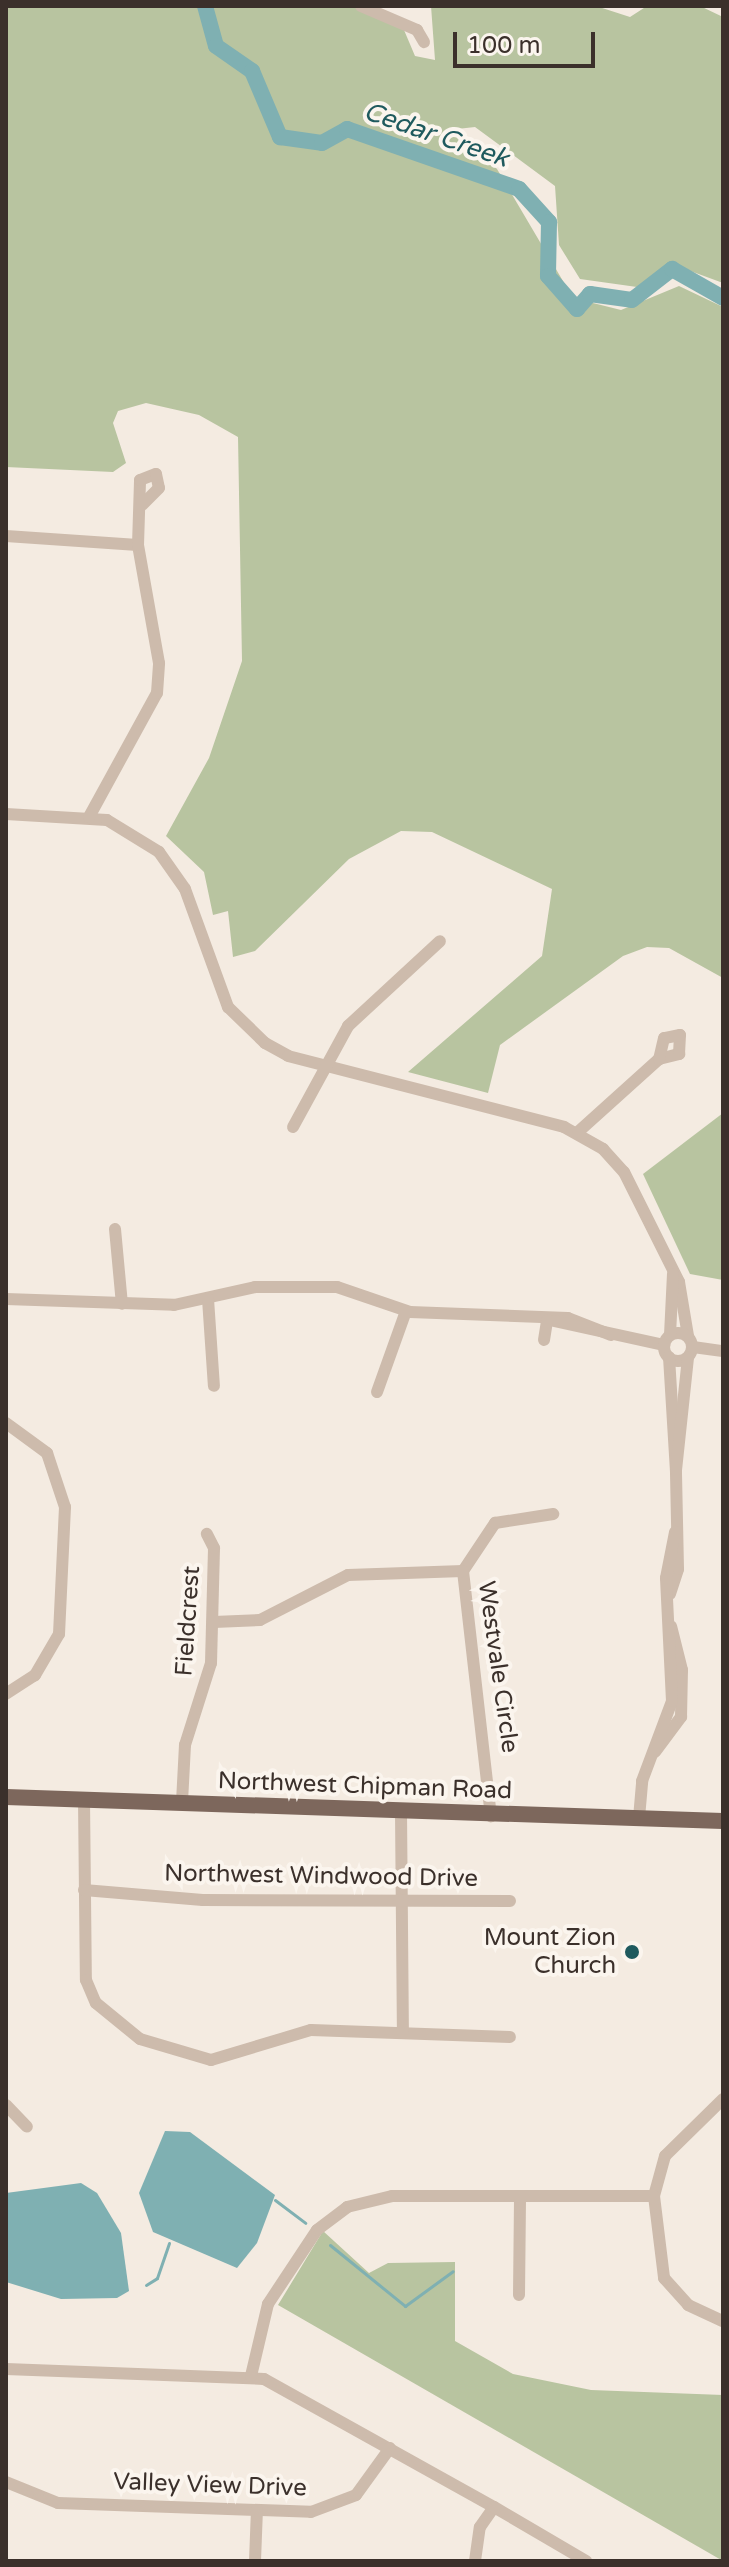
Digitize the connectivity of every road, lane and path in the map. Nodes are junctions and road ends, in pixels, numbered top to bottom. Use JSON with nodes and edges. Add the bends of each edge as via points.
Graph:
{"nodes":[{"id":1,"x":361,"y":6,"type":"edge"},
{"id":2,"x":424,"y":42,"type":"dead end"},
{"id":3,"x":142,"y":505,"type":"dead end"},
{"id":4,"x":6,"y":536,"type":"edge"},
{"id":5,"x":138,"y":545,"type":"junction"},
{"id":6,"x":109,"y":782,"type":"junction"},
{"id":7,"x":6,"y":814,"type":"edge"},
{"id":8,"x":89,"y":817,"type":"junction"},
{"id":9,"x":107,"y":820,"type":"junction"},
{"id":10,"x":440,"y":941,"type":"dead end"},
{"id":11,"x":659,"y":1059,"type":"dead end"},
{"id":12,"x":329,"y":1066,"type":"junction"},
{"id":13,"x":293,"y":1127,"type":"dead end"},
{"id":14,"x":578,"y":1132,"type":"junction"},
{"id":15,"x":115,"y":1229,"type":"dead end"},
{"id":16,"x":673,"y":1274,"type":"junction"},
{"id":17,"x":6,"y":1299,"type":"edge"},
{"id":18,"x":208,"y":1299,"type":"junction"},
{"id":19,"x":122,"y":1304,"type":"junction"},
{"id":20,"x":406,"y":1311,"type":"junction"},
{"id":21,"x":551,"y":1320,"type":"junction"},
{"id":22,"x":544,"y":1340,"type":"dead end"},
{"id":23,"x":668,"y":1346,"type":"junction"},
{"id":24,"x":690,"y":1347,"type":"junction"},
{"id":25,"x":723,"y":1351,"type":"edge"},
{"id":26,"x":214,"y":1386,"type":"dead end"},
{"id":27,"x":377,"y":1392,"type":"dead end"},
{"id":28,"x":6,"y":1423,"type":"edge"},
{"id":29,"x":676,"y":1470,"type":"junction"},
{"id":30,"x":553,"y":1514,"type":"dead end"},
{"id":31,"x":207,"y":1534,"type":"dead end"},
{"id":32,"x":463,"y":1571,"type":"junction"},
{"id":33,"x":214,"y":1622,"type":"junction"},
{"id":34,"x":6,"y":1694,"type":"edge"},
{"id":35,"x":6,"y":1797,"type":"edge"},
{"id":36,"x":84,"y":1800,"type":"junction"},
{"id":37,"x":182,"y":1802,"type":"junction"},
{"id":38,"x":401,"y":1812,"type":"junction"},
{"id":39,"x":491,"y":1816,"type":"junction"},
{"id":40,"x":639,"y":1818,"type":"junction"},
{"id":41,"x":723,"y":1821,"type":"edge"},
{"id":42,"x":84,"y":1890,"type":"junction"},
{"id":43,"x":400,"y":1901,"type":"junction"},
{"id":44,"x":510,"y":1901,"type":"dead end"},
{"id":45,"x":403,"y":2033,"type":"junction"},
{"id":46,"x":510,"y":2037,"type":"dead end"},
{"id":47,"x":723,"y":2099,"type":"edge"},
{"id":48,"x":6,"y":2105,"type":"edge"},
{"id":49,"x":27,"y":2127,"type":"dead end"},
{"id":50,"x":520,"y":2196,"type":"junction"},
{"id":51,"x":654,"y":2196,"type":"junction"},
{"id":52,"x":519,"y":2295,"type":"dead end"},
{"id":53,"x":723,"y":2321,"type":"edge"},
{"id":54,"x":6,"y":2369,"type":"edge"},
{"id":55,"x":251,"y":2376,"type":"junction"},
{"id":56,"x":390,"y":2448,"type":"junction"},
{"id":57,"x":6,"y":2482,"type":"edge"},
{"id":58,"x":494,"y":2507,"type":"junction"},
{"id":59,"x":257,"y":2510,"type":"junction"},
{"id":60,"x":255,"y":2561,"type":"edge"},
{"id":61,"x":475,"y":2561,"type":"edge"},
{"id":62,"x":586,"y":2561,"type":"edge"}],
"edges":[{"from":1,"to":2,"type":"street","via":[[417,30]]},
{"from":3,"to":5,"type":"street"},
{"from":4,"to":5,"type":"street"},
{"from":5,"to":6,"type":"street","via":[[159,677],[148,714]]},
{"from":6,"to":8,"type":"street"},
{"from":6,"to":9,"type":"street"},
{"from":7,"to":8,"type":"street"},
{"from":8,"to":9,"type":"street"},
{"from":9,"to":12,"type":"street","via":[[145,841],[178,876],[216,985],[244,1026],[288,1056]]},
{"from":10,"to":12,"type":"street","via":[[355,1017]]},
{"from":11,"to":14,"type":"street"},
{"from":12,"to":13,"type":"street"},
{"from":12,"to":14,"type":"street"},
{"from":14,"to":16,"type":"street","via":[[624,1172]]},
{"from":15,"to":19,"type":"street"},
{"from":16,"to":23,"type":"street"},
{"from":16,"to":24,"type":"street"},
{"from":17,"to":19,"type":"street"},
{"from":18,"to":19,"type":"street"},
{"from":18,"to":20,"type":"street","via":[[255,1287],[337,1287]]},
{"from":18,"to":26,"type":"street"},
{"from":20,"to":21,"type":"street"},
{"from":20,"to":27,"type":"street"},
{"from":21,"to":22,"type":"street"},
{"from":21,"to":23,"type":"street","via":[[592,1323],[611,1335]]},
{"from":23,"to":24,"type":"street"},
{"from":23,"to":24,"type":"street"},
{"from":23,"to":29,"type":"street"},
{"from":24,"to":25,"type":"street"},
{"from":24,"to":29,"type":"street"},
{"from":28,"to":34,"type":"street","via":[[47,1453],[65,1507],[59,1634],[35,1675]]},
{"from":29,"to":40,"type":"street","via":[[678,1569],[669,1620],[682,1670],[681,1717],[642,1781]]},
{"from":30,"to":32,"type":"street","via":[[495,1523]]},
{"from":31,"to":33,"type":"street","name":"Fieldcrest","via":[[214,1548]]},
{"from":32,"to":33,"type":"street","via":[[348,1575],[260,1620]]},
{"from":32,"to":39,"type":"street","name":"Westvale Circle"},
{"from":33,"to":37,"type":"street","name":"Fieldcrest","via":[[208,1680],[185,1745]]},
{"from":35,"to":36,"type":"main road","name":"Northwest Chipman Road"},
{"from":36,"to":37,"type":"main road","name":"Northwest Chipman Road"},
{"from":36,"to":42,"type":"street"},
{"from":37,"to":38,"type":"main road","name":"Northwest Chipman Road"},
{"from":38,"to":39,"type":"main road","name":"Northwest Chipman Road"},
{"from":38,"to":43,"type":"street"},
{"from":39,"to":40,"type":"main road","name":"Northwest Chipman Road"},
{"from":40,"to":41,"type":"main road","name":"Northwest Chipman Road"},
{"from":42,"to":43,"type":"street","name":"Northwest Windwood Drive","via":[[203,1900]]},
{"from":42,"to":45,"type":"street","via":[[86,1980],[96,2003],[140,2039],[211,2060],[311,2030]]},
{"from":43,"to":44,"type":"street","name":"Northwest Windwood Drive"},
{"from":43,"to":45,"type":"street"},
{"from":45,"to":46,"type":"street"},
{"from":47,"to":51,"type":"street","via":[[665,2156]]},
{"from":48,"to":49,"type":"street"},
{"from":50,"to":51,"type":"street"},
{"from":50,"to":52,"type":"street"},
{"from":50,"to":55,"type":"street","via":[[392,2196],[332,2215],[262,2315]]},
{"from":51,"to":53,"type":"street","via":[[664,2278],[688,2305]]},
{"from":54,"to":55,"type":"street"},
{"from":55,"to":56,"type":"street","via":[[301,2394]]},
{"from":56,"to":58,"type":"street"},
{"from":56,"to":59,"type":"street","name":"Valley View Drive","via":[[368,2485],[344,2502],[311,2512]]},
{"from":57,"to":59,"type":"street","name":"Valley View Drive","via":[[58,2503]]},
{"from":58,"to":61,"type":"street","via":[[480,2527]]},
{"from":58,"to":62,"type":"street"},
{"from":59,"to":60,"type":"street"}]}
